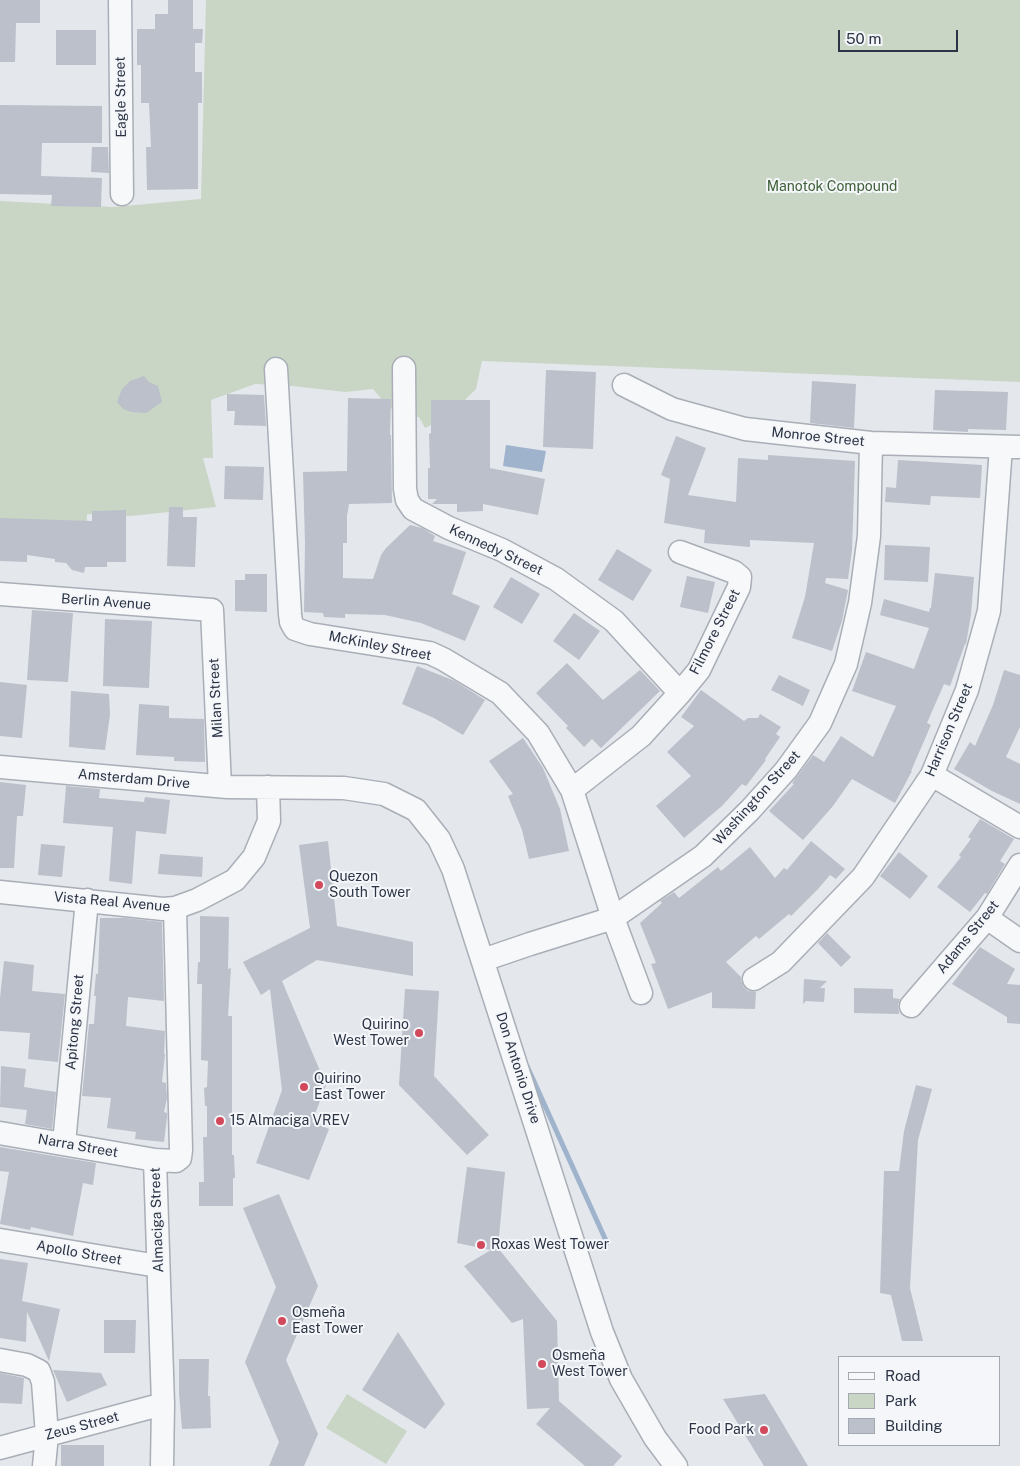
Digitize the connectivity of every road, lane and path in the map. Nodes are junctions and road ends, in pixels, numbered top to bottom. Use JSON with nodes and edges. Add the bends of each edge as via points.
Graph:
{"nodes":[{"id":1,"x":120,"y":0,"type":"edge"},
{"id":2,"x":122,"y":194,"type":"dead end"},
{"id":3,"x":404,"y":368,"type":"dead end"},
{"id":4,"x":276,"y":369,"type":"dead end"},
{"id":5,"x":624,"y":385,"type":"dead end"},
{"id":6,"x":870,"y":443,"type":"junction"},
{"id":7,"x":1011,"y":447,"type":"edge"},
{"id":8,"x":680,"y":552,"type":"dead end"},
{"id":9,"x":0,"y":594,"type":"edge"},
{"id":10,"x":212,"y":610,"type":"joint"},
{"id":11,"x":680,"y":693,"type":"junction"},
{"id":12,"x":0,"y":767,"type":"edge"},
{"id":13,"x":932,"y":775,"type":"junction"},
{"id":14,"x":220,"y":786,"type":"junction"},
{"id":15,"x":268,"y":787,"type":"junction"},
{"id":16,"x":572,"y":790,"type":"junction"},
{"id":17,"x":1020,"y":827,"type":"edge"},
{"id":18,"x":1020,"y":865,"type":"edge"},
{"id":19,"x":0,"y":892,"type":"edge"},
{"id":20,"x":87,"y":900,"type":"junction"},
{"id":21,"x":175,"y":908,"type":"junction"},
{"id":22,"x":613,"y":918,"type":"junction"},
{"id":23,"x":987,"y":918,"type":"junction"},
{"id":24,"x":1020,"y":941,"type":"edge"},
{"id":25,"x":483,"y":960,"type":"junction"},
{"id":26,"x":754,"y":979,"type":"dead end"},
{"id":27,"x":641,"y":993,"type":"dead end"},
{"id":28,"x":911,"y":1006,"type":"dead end"},
{"id":29,"x":0,"y":1132,"type":"edge"},
{"id":30,"x":64,"y":1143,"type":"junction"},
{"id":31,"x":155,"y":1160,"type":"junction"},
{"id":32,"x":0,"y":1240,"type":"edge"},
{"id":33,"x":158,"y":1266,"type":"junction"},
{"id":34,"x":0,"y":1360,"type":"edge"},
{"id":35,"x":163,"y":1404,"type":"junction"},
{"id":36,"x":47,"y":1435,"type":"junction"},
{"id":37,"x":0,"y":1448,"type":"edge"},
{"id":38,"x":44,"y":1466,"type":"edge"},
{"id":39,"x":162,"y":1466,"type":"edge"},
{"id":40,"x":676,"y":1466,"type":"edge"}],
"edges":[{"from":1,"to":2,"type":"street","name":"Eagle Street"},
{"from":3,"to":11,"type":"street","name":"Kennedy Street","via":[[405,489],[412,509],[556,579],[614,621]]},
{"from":4,"to":16,"type":"street","name":"McKinley Street","via":[[290,614],[295,629],[443,659],[500,693],[538,733]]},
{"from":5,"to":6,"type":"street","name":"Monroe Street","via":[[672,409],[745,429]]},
{"from":6,"to":7,"type":"street","name":"Monroe Street"},
{"from":6,"to":22,"type":"street","name":"Washington Street","via":[[869,536],[860,603],[846,664],[820,723],[786,770],[703,856]]},
{"from":7,"to":13,"type":"street","name":"Harrison Street","via":[[989,610],[967,690]]},
{"from":8,"to":11,"type":"street","name":"Filmore Street","via":[[740,577],[739,587],[699,670]]},
{"from":9,"to":10,"type":"street","name":"Berlin Avenue"},
{"from":10,"to":14,"type":"street","name":"Milan Street"},
{"from":11,"to":16,"type":"street","name":"Filmore Street","via":[[641,736]]},
{"from":12,"to":14,"type":"street","name":"Amsterdam Drive"},
{"from":13,"to":17,"type":"street"},
{"from":13,"to":26,"type":"street","name":"Harrison Street","via":[[863,877],[781,962]]},
{"from":14,"to":15,"type":"street","name":"Amsterdam Drive"},
{"from":15,"to":21,"type":"street","name":"Vista Real Avenue","via":[[269,821],[254,857],[235,880]]},
{"from":15,"to":25,"type":"street","name":"Don Antonio Drive","via":[[344,788],[384,794],[416,810],[439,839],[454,869]]},
{"from":16,"to":22,"type":"street","name":"McKinley Street"},
{"from":18,"to":23,"type":"street","name":"Adams Street"},
{"from":19,"to":20,"type":"street","name":"Vista Real Avenue"},
{"from":20,"to":21,"type":"street","name":"Vista Real Avenue"},
{"from":20,"to":30,"type":"street","name":"Apitong Street"},
{"from":21,"to":31,"type":"street","name":"Almaciga Street","via":[[181,1155],[176,1161]]},
{"from":22,"to":25,"type":"street","name":"Washington Street"},
{"from":22,"to":27,"type":"street","name":"McKinley Street"},
{"from":23,"to":24,"type":"street"},
{"from":23,"to":28,"type":"street","name":"Adams Street"},
{"from":25,"to":40,"type":"street","name":"Don Antonio Drive","via":[[602,1332],[622,1379]]},
{"from":29,"to":30,"type":"street","name":"Narra Street"},
{"from":30,"to":31,"type":"street","name":"Narra Street"},
{"from":31,"to":33,"type":"street","name":"Almaciga Street"},
{"from":32,"to":33,"type":"street","name":"Apollo Street"},
{"from":33,"to":35,"type":"street","name":"Almaciga Street"},
{"from":34,"to":36,"type":"street","via":[[28,1365],[39,1371],[43,1382]]},
{"from":35,"to":36,"type":"street","name":"Zeus Street"},
{"from":35,"to":39,"type":"street","name":"Almaciga Street"},
{"from":36,"to":37,"type":"street","name":"Zeus Street"},
{"from":36,"to":38,"type":"street"}]}
